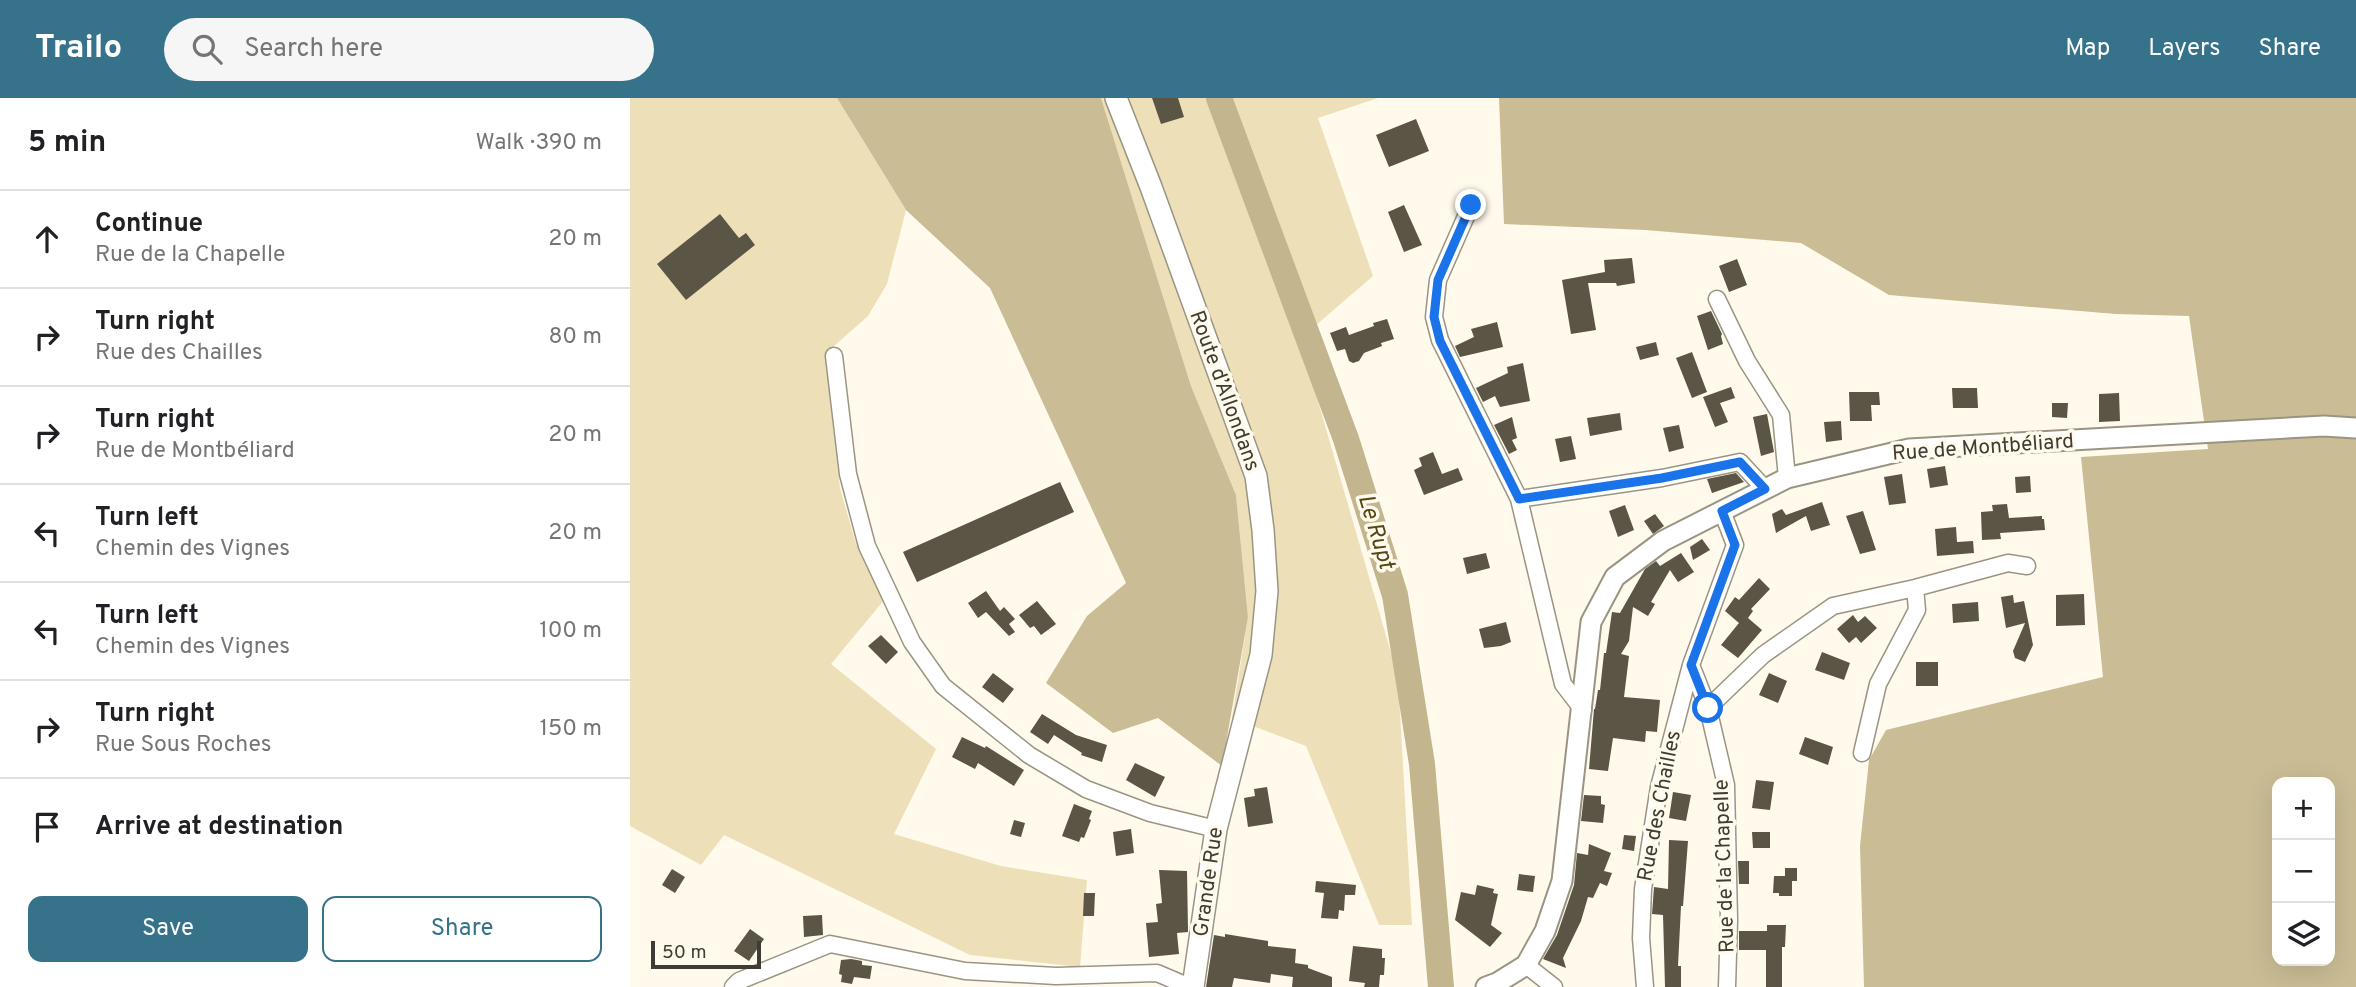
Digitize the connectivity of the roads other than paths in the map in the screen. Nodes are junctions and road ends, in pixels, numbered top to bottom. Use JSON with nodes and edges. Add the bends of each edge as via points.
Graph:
{"nodes":[{"id":1,"x":1116,"y":98,"type":"edge"},
{"id":2,"x":1471,"y":205,"type":"dead end"},
{"id":3,"x":1717,"y":299,"type":"dead end"},
{"id":4,"x":835,"y":356,"type":"dead end"},
{"id":5,"x":2356,"y":428,"type":"edge"},
{"id":6,"x":1787,"y":478,"type":"junction"},
{"id":7,"x":1765,"y":489,"type":"junction"},
{"id":8,"x":1519,"y":499,"type":"junction"},
{"id":9,"x":1722,"y":511,"type":"junction"},
{"id":10,"x":2027,"y":566,"type":"dead end"},
{"id":11,"x":1914,"y":588,"type":"junction"},
{"id":12,"x":1691,"y":665,"type":"junction"},
{"id":13,"x":1708,"y":708,"type":"junction"},
{"id":14,"x":1583,"y":710,"type":"junction"},
{"id":15,"x":1863,"y":752,"type":"dead end"},
{"id":16,"x":1228,"y":777,"type":"joint"},
{"id":17,"x":1216,"y":829,"type":"junction"},
{"id":18,"x":1526,"y":965,"type":"junction"},
{"id":19,"x":733,"y":987,"type":"edge"},
{"id":20,"x":1191,"y":987,"type":"edge"},
{"id":21,"x":1486,"y":987,"type":"edge"},
{"id":22,"x":1554,"y":987,"type":"edge"},
{"id":23,"x":1645,"y":987,"type":"edge"},
{"id":24,"x":1727,"y":987,"type":"edge"}],
"edges":[{"from":1,"to":16,"type":"main road","name":"Route d’Allondans","via":[[1256,476],[1267,591],[1261,655]]},
{"from":2,"to":8,"type":"street","via":[[1438,280],[1434,317],[1440,341]]},
{"from":3,"to":6,"type":"street","via":[[1747,361],[1781,415]]},
{"from":4,"to":17,"type":"street","via":[[848,474],[867,546],[912,642],[943,686],[1029,755],[1086,789],[1150,813]]},
{"from":5,"to":6,"type":"street","name":"Rue de Montbéliard","via":[[1909,449]]},
{"from":6,"to":7,"type":"street","name":"Rue de Montbéliard"},
{"from":7,"to":8,"type":"street","via":[[1740,462]]},
{"from":7,"to":9,"type":"street","name":"Rue de Montbéliard"},
{"from":8,"to":14,"type":"street","via":[[1563,684]]},
{"from":9,"to":12,"type":"street","name":"Rue des Chailles","via":[[1735,545]]},
{"from":9,"to":14,"type":"street","name":"Rue de Montbéliard","via":[[1663,541],[1615,577],[1591,622]]},
{"from":10,"to":11,"type":"street","via":[[2008,563]]},
{"from":11,"to":13,"type":"street","via":[[1833,606],[1763,655]]},
{"from":11,"to":15,"type":"street","via":[[1917,610],[1878,684]]},
{"from":12,"to":13,"type":"street","name":"Rue de la Chapelle"},
{"from":12,"to":23,"type":"street","name":"Rue des Chailles","via":[[1659,787],[1643,889]]},
{"from":13,"to":24,"type":"street","name":"Rue de la Chapelle","via":[[1726,785]]},
{"from":14,"to":18,"type":"street","name":"Rue de Montbéliard","via":[[1562,881],[1545,931]]},
{"from":16,"to":17,"type":"main road","name":"Grande Rue"},
{"from":17,"to":20,"type":"main road","name":"Grande Rue"},
{"from":18,"to":21,"type":"street","name":"Rue de Montbéliard"},
{"from":18,"to":22,"type":"street"},
{"from":19,"to":20,"type":"street","via":[[830,944],[965,971],[1056,976],[1157,973]]}]}
